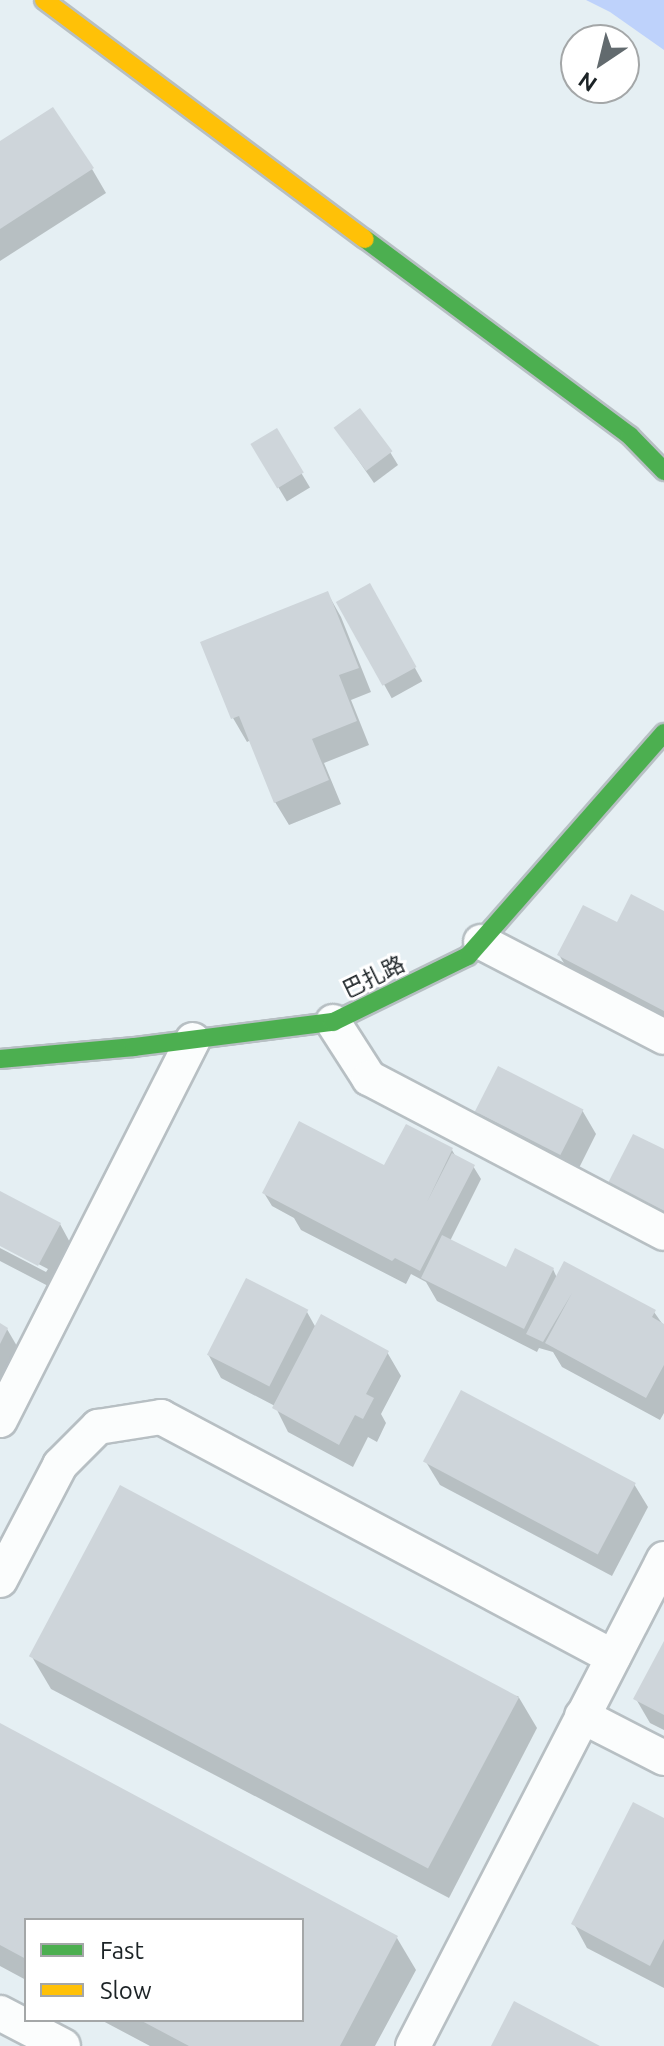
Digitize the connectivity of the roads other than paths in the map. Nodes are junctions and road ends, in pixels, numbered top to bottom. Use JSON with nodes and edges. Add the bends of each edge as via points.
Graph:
{"nodes":[{"id":1,"x":44,"y":0,"type":"edge"},
{"id":2,"x":664,"y":471,"type":"edge"},
{"id":3,"x":664,"y":733,"type":"edge"},
{"id":4,"x":481,"y":942,"type":"junction"},
{"id":5,"x":333,"y":1022,"type":"junction"},
{"id":6,"x":664,"y":1037,"type":"edge"},
{"id":7,"x":193,"y":1040,"type":"junction"},
{"id":8,"x":0,"y":1059,"type":"edge"},
{"id":9,"x":664,"y":1233,"type":"edge"},
{"id":10,"x":0,"y":1420,"type":"edge"},
{"id":11,"x":664,"y":1559,"type":"edge"},
{"id":12,"x":0,"y":1580,"type":"edge"},
{"id":13,"x":613,"y":1657,"type":"junction"},
{"id":14,"x":582,"y":1716,"type":"junction"},
{"id":15,"x":664,"y":1758,"type":"edge"},
{"id":16,"x":0,"y":2013,"type":"edge"},
{"id":17,"x":63,"y":2046,"type":"edge"},
{"id":18,"x":413,"y":2046,"type":"edge"}],
"edges":[{"from":1,"to":2,"type":"street","via":[[630,436]]},
{"from":3,"to":4,"type":"street","name":"巴扎路"},
{"from":4,"to":5,"type":"street","name":"巴扎路","via":[[468,956]]},
{"from":4,"to":6,"type":"lane"},
{"from":5,"to":7,"type":"street","name":"巴扎路"},
{"from":5,"to":9,"type":"lane","via":[[369,1078]]},
{"from":7,"to":8,"type":"street","name":"巴扎路"},
{"from":7,"to":10,"type":"lane"},
{"from":11,"to":13,"type":"lane"},
{"from":12,"to":13,"type":"lane","via":[[60,1465],[98,1427],[161,1417]]},
{"from":13,"to":14,"type":"lane"},
{"from":14,"to":15,"type":"lane"},
{"from":14,"to":18,"type":"lane"},
{"from":16,"to":17,"type":"lane"}]}
